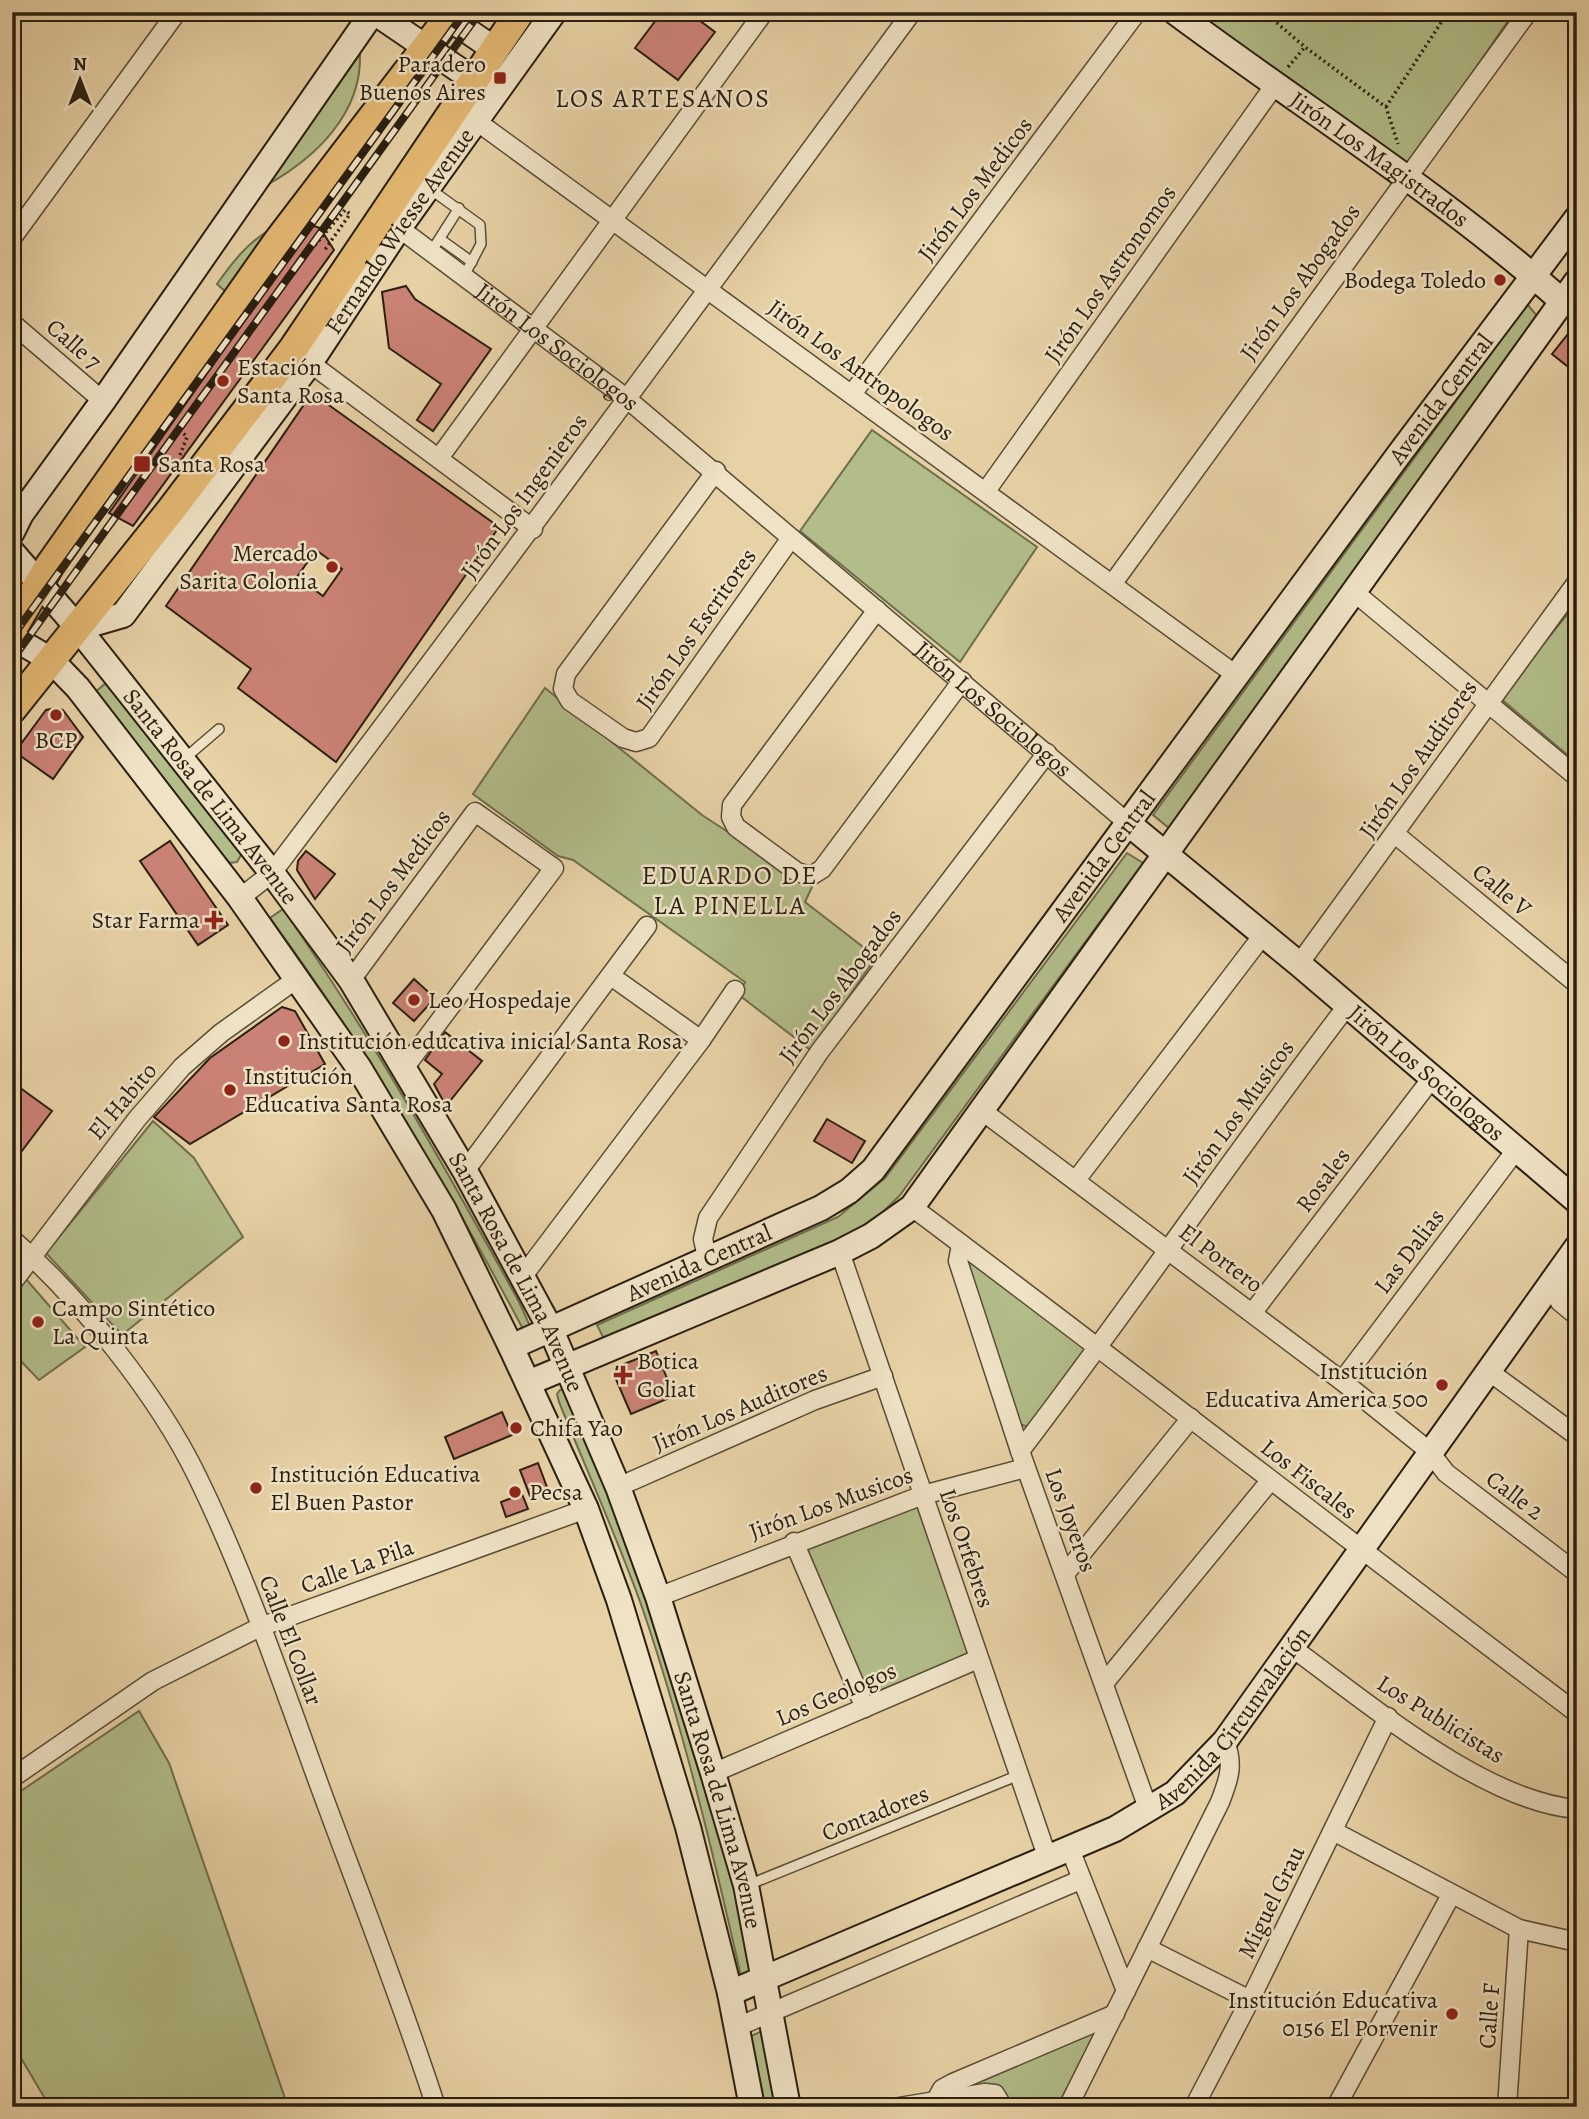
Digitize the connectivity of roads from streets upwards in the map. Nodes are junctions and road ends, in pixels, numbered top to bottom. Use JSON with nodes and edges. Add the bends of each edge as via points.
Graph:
{"nodes":[{"id":1,"x":177,"y":12,"type":"edge"},
{"id":2,"x":373,"y":12,"type":"edge"},
{"id":3,"x":520,"y":12,"type":"edge"},
{"id":4,"x":554,"y":12,"type":"edge"},
{"id":5,"x":764,"y":12,"type":"edge"},
{"id":6,"x":912,"y":12,"type":"edge"},
{"id":7,"x":1137,"y":12,"type":"edge"},
{"id":8,"x":1175,"y":12,"type":"edge"},
{"id":9,"x":1528,"y":12,"type":"edge"},
{"id":10,"x":447,"y":14,"type":"edge"},
{"id":11,"x":427,"y":48,"type":"junction"},
{"id":12,"x":494,"y":49,"type":"junction"},
{"id":13,"x":1280,"y":79,"type":"junction"},
{"id":14,"x":474,"y":80,"type":"junction"},
{"id":15,"x":466,"y":113,"type":"junction"},
{"id":16,"x":1406,"y":177,"type":"junction"},
{"id":17,"x":1577,"y":218,"type":"edge"},
{"id":18,"x":612,"y":220,"type":"junction"},
{"id":19,"x":399,"y":228,"type":"junction"},
{"id":20,"x":12,"y":238,"type":"edge"},
{"id":21,"x":1534,"y":276,"type":"junction"},
{"id":22,"x":1577,"y":281,"type":"edge"},
{"id":23,"x":708,"y":289,"type":"junction"},
{"id":24,"x":1569,"y":307,"type":"edge"},
{"id":25,"x":12,"y":323,"type":"edge"},
{"id":26,"x":535,"y":328,"type":"junction"},
{"id":27,"x":310,"y":363,"type":"junction"},
{"id":28,"x":852,"y":394,"type":"junction"},
{"id":29,"x":626,"y":398,"type":"junction"},
{"id":30,"x":103,"y":401,"type":"junction"},
{"id":31,"x":439,"y":458,"type":"junction"},
{"id":32,"x":716,"y":471,"type":"junction"},
{"id":33,"x":986,"y":491,"type":"junction"},
{"id":34,"x":533,"y":529,"type":"junction"},
{"id":35,"x":12,"y":532,"type":"edge"},
{"id":36,"x":791,"y":538,"type":"junction"},
{"id":37,"x":12,"y":552,"type":"edge"},
{"id":38,"x":1577,"y":582,"type":"edge"},
{"id":39,"x":38,"y":583,"type":"junction"},
{"id":40,"x":1113,"y":583,"type":"junction"},
{"id":41,"x":1354,"y":592,"type":"junction"},
{"id":42,"x":877,"y":610,"type":"junction"},
{"id":43,"x":78,"y":628,"type":"junction"},
{"id":44,"x":12,"y":629,"type":"edge"},
{"id":45,"x":12,"y":637,"type":"edge"},
{"id":46,"x":51,"y":660,"type":"junction"},
{"id":47,"x":103,"y":660,"type":"junction"},
{"id":48,"x":1236,"y":675,"type":"junction"},
{"id":49,"x":962,"y":681,"type":"junction"},
{"id":50,"x":78,"y":688,"type":"junction"},
{"id":51,"x":1488,"y":703,"type":"junction"},
{"id":52,"x":12,"y":709,"type":"edge"},
{"id":53,"x":164,"y":738,"type":"junction"},
{"id":54,"x":1047,"y":753,"type":"junction"},
{"id":55,"x":135,"y":762,"type":"junction"},
{"id":56,"x":1577,"y":777,"type":"edge"},
{"id":57,"x":1129,"y":824,"type":"junction"},
{"id":58,"x":1395,"y":834,"type":"junction"},
{"id":59,"x":1164,"y":855,"type":"junction"},
{"id":60,"x":272,"y":873,"type":"junction"},
{"id":61,"x":240,"y":898,"type":"junction"},
{"id":62,"x":647,"y":926,"type":"dead end"},
{"id":63,"x":1263,"y":935,"type":"junction"},
{"id":64,"x":1299,"y":964,"type":"junction"},
{"id":65,"x":611,"y":976,"type":"junction"},
{"id":66,"x":298,"y":978,"type":"junction"},
{"id":67,"x":351,"y":980,"type":"junction"},
{"id":68,"x":1577,"y":984,"type":"edge"},
{"id":69,"x":735,"y":990,"type":"dead end"},
{"id":70,"x":1347,"y":1006,"type":"junction"},
{"id":71,"x":701,"y":1040,"type":"junction"},
{"id":72,"x":405,"y":1067,"type":"junction"},
{"id":73,"x":1432,"y":1078,"type":"junction"},
{"id":74,"x":981,"y":1110,"type":"junction"},
{"id":75,"x":1516,"y":1150,"type":"junction"},
{"id":76,"x":465,"y":1171,"type":"junction"},
{"id":77,"x":1076,"y":1180,"type":"junction"},
{"id":78,"x":1577,"y":1201,"type":"edge"},
{"id":79,"x":912,"y":1207,"type":"junction"},
{"id":80,"x":12,"y":1239,"type":"edge"},
{"id":81,"x":961,"y":1244,"type":"junction"},
{"id":82,"x":1168,"y":1249,"type":"junction"},
{"id":83,"x":1574,"y":1251,"type":"edge"},
{"id":84,"x":840,"y":1252,"type":"junction"},
{"id":85,"x":32,"y":1256,"type":"junction"},
{"id":86,"x":708,"y":1262,"type":"junction"},
{"id":87,"x":523,"y":1276,"type":"junction"},
{"id":88,"x":12,"y":1283,"type":"edge"},
{"id":89,"x":1253,"y":1312,"type":"junction"},
{"id":90,"x":1577,"y":1316,"type":"edge"},
{"id":91,"x":551,"y":1330,"type":"junction"},
{"id":92,"x":1100,"y":1347,"type":"junction"},
{"id":93,"x":511,"y":1348,"type":"junction"},
{"id":94,"x":567,"y":1365,"type":"junction"},
{"id":95,"x":1487,"y":1370,"type":"junction"},
{"id":96,"x":883,"y":1376,"type":"junction"},
{"id":97,"x":1342,"y":1381,"type":"junction"},
{"id":98,"x":528,"y":1383,"type":"junction"},
{"id":99,"x":1191,"y":1418,"type":"junction"},
{"id":100,"x":1577,"y":1436,"type":"edge"},
{"id":101,"x":1429,"y":1451,"type":"junction"},
{"id":102,"x":1023,"y":1459,"type":"junction"},
{"id":103,"x":1270,"y":1481,"type":"junction"},
{"id":104,"x":618,"y":1487,"type":"junction"},
{"id":105,"x":923,"y":1495,"type":"junction"},
{"id":106,"x":586,"y":1509,"type":"junction"},
{"id":107,"x":794,"y":1542,"type":"junction"},
{"id":108,"x":1360,"y":1549,"type":"junction"},
{"id":109,"x":1577,"y":1573,"type":"edge"},
{"id":110,"x":1065,"y":1574,"type":"junction"},
{"id":111,"x":658,"y":1597,"type":"junction"},
{"id":112,"x":260,"y":1627,"type":"junction"},
{"id":113,"x":1291,"y":1647,"type":"junction"},
{"id":114,"x":978,"y":1659,"type":"junction"},
{"id":115,"x":1105,"y":1682,"type":"junction"},
{"id":116,"x":865,"y":1708,"type":"junction"},
{"id":117,"x":1577,"y":1713,"type":"edge"},
{"id":118,"x":1388,"y":1717,"type":"junction"},
{"id":119,"x":1225,"y":1741,"type":"junction"},
{"id":120,"x":713,"y":1773,"type":"junction"},
{"id":121,"x":12,"y":1778,"type":"edge"},
{"id":122,"x":1577,"y":1809,"type":"edge"},
{"id":123,"x":1149,"y":1811,"type":"junction"},
{"id":124,"x":1333,"y":1831,"type":"junction"},
{"id":125,"x":1059,"y":1854,"type":"junction"},
{"id":126,"x":1080,"y":1880,"type":"junction"},
{"id":127,"x":1451,"y":1895,"type":"junction"},
{"id":128,"x":1519,"y":1929,"type":"junction"},
{"id":129,"x":1577,"y":1942,"type":"edge"},
{"id":130,"x":1147,"y":1948,"type":"junction"},
{"id":131,"x":765,"y":1979,"type":"junction"},
{"id":132,"x":1126,"y":1991,"type":"junction"},
{"id":133,"x":730,"y":1993,"type":"junction"},
{"id":134,"x":1250,"y":2000,"type":"junction"},
{"id":135,"x":771,"y":2013,"type":"junction"},
{"id":136,"x":1115,"y":2014,"type":"junction"},
{"id":137,"x":737,"y":2026,"type":"junction"},
{"id":138,"x":936,"y":2100,"type":"junction"},
{"id":139,"x":436,"y":2107,"type":"edge"},
{"id":140,"x":752,"y":2107,"type":"edge"},
{"id":141,"x":788,"y":2107,"type":"edge"},
{"id":142,"x":900,"y":2107,"type":"edge"},
{"id":143,"x":1003,"y":2107,"type":"edge"},
{"id":144,"x":1068,"y":2107,"type":"edge"},
{"id":145,"x":1194,"y":2107,"type":"edge"},
{"id":146,"x":1336,"y":2107,"type":"edge"},
{"id":147,"x":1507,"y":2107,"type":"edge"}],
"edges":[{"from":1,"to":20,"type":"street"},
{"from":2,"to":11,"type":"main road"},
{"from":2,"to":30,"type":"main road"},
{"from":3,"to":12,"type":"main road","name":"Fernando Wiesse Avenue"},
{"from":4,"to":15,"type":"main road","name":"Fernando Wiesse Avenue"},
{"from":5,"to":18,"type":"street"},
{"from":6,"to":23,"type":"street","name":"Jirón Los Ingenieros"},
{"from":7,"to":28,"type":"street","name":"Jirón Los Medicos"},
{"from":8,"to":13,"type":"main road","name":"Jirón Los Magistrados"},
{"from":9,"to":16,"type":"street","name":"Jirón Los Abogados"},
{"from":10,"to":11,"type":"main road"},
{"from":10,"to":12,"type":"main road"},
{"from":11,"to":14,"type":"main road"},
{"from":11,"to":39,"type":"main road","via":[[278,241]]},
{"from":12,"to":14,"type":"main road","name":"Fernando Wiesse Avenue"},
{"from":13,"to":16,"type":"main road","name":"Jirón Los Magistrados"},
{"from":13,"to":33,"type":"street","name":"Jirón Los Astronomos"},
{"from":14,"to":15,"type":"main road","name":"Fernando Wiesse Avenue"},
{"from":15,"to":18,"type":"street","name":"Jirón Los Antropologos"},
{"from":15,"to":19,"type":"main road","name":"Fernando Wiesse Avenue","via":[[428,188]]},
{"from":15,"to":43,"type":"main road","name":"Fernando Wiesse Avenue","via":[[293,349]]},
{"from":16,"to":21,"type":"main road","name":"Jirón Los Magistrados"},
{"from":16,"to":40,"type":"street","name":"Jirón Los Abogados"},
{"from":17,"to":21,"type":"main road","name":"Avenida Central"},
{"from":18,"to":23,"type":"street","name":"Jirón Los Antropologos"},
{"from":18,"to":26,"type":"street"},
{"from":19,"to":26,"type":"street","name":"Jirón Los Sociologos","via":[[468,269]]},
{"from":19,"to":27,"type":"main road","name":"Fernando Wiesse Avenue"},
{"from":21,"to":24,"type":"main road","name":"Jirón Los Magistrados"},
{"from":21,"to":48,"type":"main road","name":"Avenida Central"},
{"from":22,"to":24,"type":"main road","name":"Avenida Central"},
{"from":23,"to":28,"type":"street","name":"Jirón Los Antropologos"},
{"from":23,"to":29,"type":"street","name":"Jirón Los Ingenieros"},
{"from":24,"to":41,"type":"main road","name":"Avenida Central"},
{"from":25,"to":30,"type":"street","name":"Calle 7"},
{"from":26,"to":29,"type":"street","name":"Jirón Los Sociologos"},
{"from":26,"to":31,"type":"street"},
{"from":27,"to":31,"type":"street"},
{"from":27,"to":43,"type":"main road","name":"Fernando Wiesse Avenue","via":[[123,615]]},
{"from":28,"to":33,"type":"street","name":"Jirón Los Antropologos"},
{"from":29,"to":32,"type":"street","name":"Jirón Los Sociologos"},
{"from":29,"to":34,"type":"street","name":"Jirón Los Ingenieros"},
{"from":30,"to":35,"type":"main road"},
{"from":31,"to":34,"type":"street"},
{"from":32,"to":36,"type":"street","name":"Jirón Los Sociologos"},
{"from":32,"to":36,"type":"street","name":"Jirón Los Escritores","via":[[566,674],[563,689],[570,701],[623,738],[636,742],[649,738]]},
{"from":33,"to":40,"type":"street","name":"Jirón Los Antropologos"},
{"from":34,"to":60,"type":"street","name":"Jirón Los Ingenieros"},
{"from":36,"to":42,"type":"street","name":"Jirón Los Sociologos"},
{"from":37,"to":39,"type":"main road","name":"Santa Rosa de Lima Avenue"},
{"from":38,"to":51,"type":"street","name":"Jirón Los Auditores"},
{"from":39,"to":43,"type":"main road","name":"Santa Rosa de Lima Avenue"},
{"from":39,"to":44,"type":"main road"},
{"from":40,"to":48,"type":"street","name":"Jirón Los Antropologos"},
{"from":41,"to":51,"type":"street"},
{"from":41,"to":59,"type":"main road","name":"Avenida Central"},
{"from":42,"to":49,"type":"street","name":"Jirón Los Sociologos"},
{"from":42,"to":49,"type":"street","via":[[732,805],[736,827],[797,872],[811,876],[822,869]]},
{"from":43,"to":46,"type":"main road","name":"Fernando Wiesse Avenue"},
{"from":43,"to":47,"type":"main road","name":"Santa Rosa de Lima Avenue"},
{"from":45,"to":46,"type":"main road","name":"Santa Rosa de Lima Avenue"},
{"from":46,"to":50,"type":"main road","name":"Santa Rosa de Lima Avenue"},
{"from":46,"to":52,"type":"main road","name":"Fernando Wiesse Avenue"},
{"from":47,"to":50,"type":"main road"},
{"from":47,"to":53,"type":"main road","name":"Santa Rosa de Lima Avenue"},
{"from":48,"to":57,"type":"main road","name":"Avenida Central"},
{"from":49,"to":54,"type":"street","name":"Jirón Los Sociologos"},
{"from":50,"to":55,"type":"main road","name":"Santa Rosa de Lima Avenue"},
{"from":51,"to":56,"type":"street"},
{"from":51,"to":58,"type":"street","name":"Jirón Los Auditores"},
{"from":53,"to":55,"type":"main road"},
{"from":53,"to":60,"type":"main road","name":"Santa Rosa de Lima Avenue"},
{"from":54,"to":57,"type":"street","name":"Jirón Los Sociologos"},
{"from":54,"to":86,"type":"street","name":"Jirón Los Abogados","via":[[820,1051],[730,1184],[708,1218],[703,1239]]},
{"from":55,"to":61,"type":"main road","name":"Santa Rosa de Lima Avenue"},
{"from":57,"to":59,"type":"main road","name":"Jirón Los Sociologos"},
{"from":57,"to":86,"type":"main road","name":"Avenida Central","via":[[873,1170],[821,1209]]},
{"from":58,"to":64,"type":"street","name":"Jirón Los Auditores"},
{"from":58,"to":68,"type":"street","name":"Calle V"},
{"from":59,"to":63,"type":"main road","name":"Jirón Los Sociologos"},
{"from":59,"to":74,"type":"main road","name":"Avenida Central"},
{"from":60,"to":61,"type":"street","name":"Jirón Los Ingenieros"},
{"from":60,"to":67,"type":"main road","name":"Santa Rosa de Lima Avenue"},
{"from":61,"to":66,"type":"main road","name":"Santa Rosa de Lima Avenue"},
{"from":62,"to":65,"type":"street"},
{"from":63,"to":64,"type":"main road","name":"Jirón Los Sociologos"},
{"from":63,"to":77,"type":"street"},
{"from":64,"to":70,"type":"main road","name":"Jirón Los Sociologos"},
{"from":65,"to":71,"type":"street"},
{"from":65,"to":76,"type":"street"},
{"from":66,"to":85,"type":"street","name":"El Habito","via":[[182,1067],[136,1119]]},
{"from":66,"to":93,"type":"main road","name":"Santa Rosa de Lima Avenue","via":[[406,1142]]},
{"from":67,"to":72,"type":"main road","name":"Santa Rosa de Lima Avenue"},
{"from":67,"to":72,"type":"street","name":"Jirón Los Medicos","via":[[475,812],[555,868]]},
{"from":69,"to":71,"type":"street"},
{"from":70,"to":73,"type":"main road","name":"Jirón Los Sociologos"},
{"from":70,"to":82,"type":"street","name":"Jirón Los Musicos"},
{"from":71,"to":87,"type":"street"},
{"from":72,"to":76,"type":"main road","name":"Santa Rosa de Lima Avenue"},
{"from":73,"to":75,"type":"main road","name":"Jirón Los Sociologos"},
{"from":73,"to":89,"type":"street","name":"Rosales"},
{"from":74,"to":77,"type":"street","name":"El Portero"},
{"from":74,"to":79,"type":"main road","name":"Avenida Central"},
{"from":75,"to":78,"type":"main road","name":"Jirón Los Sociologos"},
{"from":75,"to":97,"type":"street","name":"Las Dalias"},
{"from":76,"to":87,"type":"main road","name":"Santa Rosa de Lima Avenue"},
{"from":77,"to":82,"type":"street","name":"El Portero"},
{"from":79,"to":81,"type":"street","name":"Los Fiscales"},
{"from":79,"to":84,"type":"main road","name":"Avenida Central"},
{"from":80,"to":85,"type":"street","name":"Calle El Collar"},
{"from":81,"to":92,"type":"street","name":"Los Fiscales"},
{"from":81,"to":102,"type":"street","name":"Los Joyeros","via":[[958,1261]]},
{"from":82,"to":89,"type":"street","name":"El Portero"},
{"from":82,"to":92,"type":"street","name":"Jirón Los Musicos"},
{"from":83,"to":90,"type":"street","via":[[1574,1270],[1560,1302]]},
{"from":83,"to":95,"type":"main road","name":"Avenida Circunvalación"},
{"from":84,"to":94,"type":"main road","name":"Avenida Central"},
{"from":84,"to":96,"type":"street","name":"Los Orfebres"},
{"from":85,"to":88,"type":"street","name":"El Habito"},
{"from":85,"to":112,"type":"street","name":"Calle El Collar","via":[[108,1341],[196,1474]]},
{"from":86,"to":91,"type":"main road","name":"Avenida Central"},
{"from":87,"to":91,"type":"main road","name":"Santa Rosa de Lima Avenue"},
{"from":89,"to":97,"type":"street","name":"El Portero"},
{"from":91,"to":93,"type":"main road","name":"Avenida Central"},
{"from":91,"to":94,"type":"main road","name":"Santa Rosa de Lima Avenue"},
{"from":92,"to":99,"type":"street","name":"Los Fiscales"},
{"from":92,"to":102,"type":"street","name":"Jirón Los Musicos"},
{"from":93,"to":98,"type":"main road","name":"Santa Rosa de Lima Avenue"},
{"from":94,"to":98,"type":"main road","name":"Avenida Central"},
{"from":94,"to":104,"type":"main road","name":"Santa Rosa de Lima Avenue"},
{"from":95,"to":100,"type":"street"},
{"from":95,"to":101,"type":"main road","name":"Avenida Circunvalación"},
{"from":96,"to":104,"type":"street","name":"Jirón Los Auditores","via":[[815,1400]]},
{"from":96,"to":105,"type":"street","name":"Los Orfebres"},
{"from":97,"to":101,"type":"street","name":"El Portero"},
{"from":98,"to":106,"type":"main road","name":"Santa Rosa de Lima Avenue"},
{"from":99,"to":103,"type":"street","name":"Los Fiscales"},
{"from":99,"to":110,"type":"street"},
{"from":101,"to":108,"type":"main road","name":"Avenida Circunvalación"},
{"from":101,"to":109,"type":"street","name":"Calle 2","via":[[1446,1473]]},
{"from":102,"to":105,"type":"street","name":"Jirón Los Musicos"},
{"from":102,"to":110,"type":"street","name":"Los Joyeros"},
{"from":103,"to":108,"type":"street","name":"Los Fiscales"},
{"from":103,"to":115,"type":"street"},
{"from":104,"to":111,"type":"main road","name":"Santa Rosa de Lima Avenue"},
{"from":105,"to":107,"type":"street","name":"Jirón Los Musicos"},
{"from":105,"to":114,"type":"street","name":"Los Orfebres"},
{"from":106,"to":112,"type":"street","name":"Calle La Pila"},
{"from":106,"to":133,"type":"main road","name":"Santa Rosa de Lima Avenue","via":[[620,1601],[685,1814]]},
{"from":107,"to":111,"type":"street","name":"Jirón Los Musicos"},
{"from":107,"to":116,"type":"street"},
{"from":108,"to":113,"type":"main road","name":"Avenida Circunvalación"},
{"from":108,"to":117,"type":"street","name":"Los Fiscales"},
{"from":110,"to":115,"type":"street","name":"Los Joyeros"},
{"from":111,"to":120,"type":"main road","name":"Santa Rosa de Lima Avenue"},
{"from":112,"to":121,"type":"street","name":"Calle La Pila","via":[[153,1681]]},
{"from":112,"to":139,"type":"street","name":"Calle El Collar"},
{"from":113,"to":118,"type":"street","name":"Los Publicistas"},
{"from":113,"to":119,"type":"main road","name":"Avenida Circunvalación"},
{"from":114,"to":116,"type":"street","name":"Los Geologos"},
{"from":114,"to":125,"type":"street","name":"Los Orfebres","via":[[1019,1775]]},
{"from":115,"to":123,"type":"street","name":"Los Joyeros"},
{"from":116,"to":120,"type":"street","name":"Los Geologos"},
{"from":118,"to":122,"type":"street","name":"Los Publicistas","via":[[1456,1763],[1523,1797]]},
{"from":118,"to":124,"type":"street","name":"Miguel Grau"},
{"from":119,"to":123,"type":"main road","name":"Avenida Circunvalación","via":[[1175,1793]]},
{"from":119,"to":130,"type":"street","via":[[1231,1776]]},
{"from":120,"to":131,"type":"main road","name":"Santa Rosa de Lima Avenue","via":[[746,1885]]},
{"from":123,"to":125,"type":"main road","name":"Avenida Circunvalación"},
{"from":124,"to":127,"type":"street"},
{"from":124,"to":134,"type":"street","name":"Miguel Grau"},
{"from":125,"to":126,"type":"street","name":"Los Orfebres"},
{"from":125,"to":131,"type":"main road","name":"Avenida Circunvalación"},
{"from":126,"to":132,"type":"street","name":"Los Orfebres"},
{"from":126,"to":135,"type":"street"},
{"from":127,"to":128,"type":"street"},
{"from":127,"to":146,"type":"street"},
{"from":128,"to":129,"type":"street"},
{"from":128,"to":147,"type":"street","name":"Calle F"},
{"from":130,"to":132,"type":"street"},
{"from":130,"to":134,"type":"street"},
{"from":131,"to":133,"type":"main road","name":"Avenida Circunvalación"},
{"from":131,"to":135,"type":"main road","name":"Santa Rosa de Lima Avenue"},
{"from":132,"to":136,"type":"street"},
{"from":133,"to":137,"type":"main road","name":"Santa Rosa de Lima Avenue"},
{"from":134,"to":145,"type":"street","name":"Miguel Grau"},
{"from":135,"to":137,"type":"street"},
{"from":135,"to":141,"type":"main road","name":"Santa Rosa de Lima Avenue"},
{"from":136,"to":138,"type":"street","via":[[953,2083],[942,2089]]},
{"from":136,"to":144,"type":"street"},
{"from":137,"to":140,"type":"main road","name":"Santa Rosa de Lima Avenue"},
{"from":138,"to":142,"type":"street"},
{"from":138,"to":143,"type":"street","via":[[985,2092],[995,2094]]}]}
